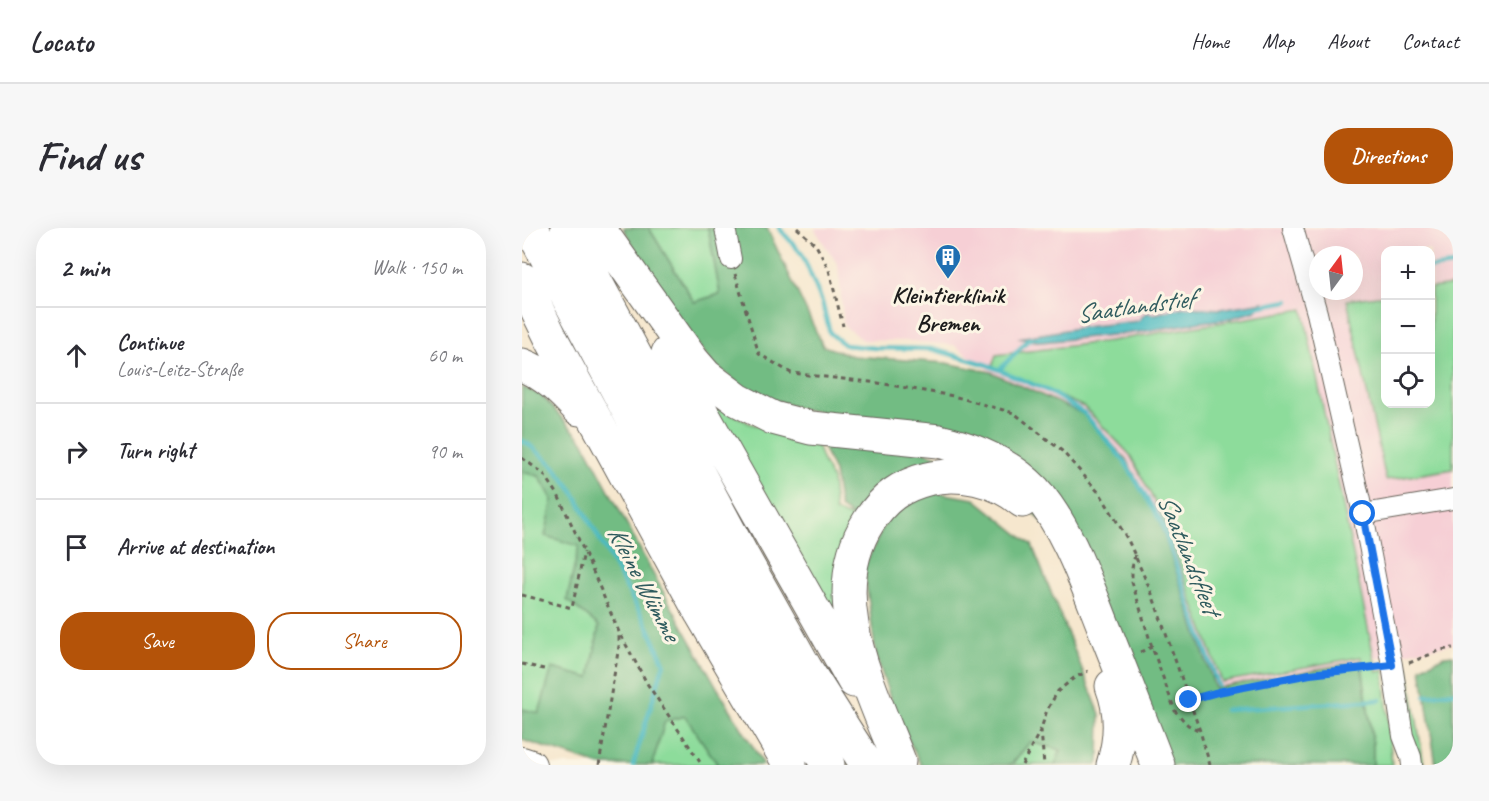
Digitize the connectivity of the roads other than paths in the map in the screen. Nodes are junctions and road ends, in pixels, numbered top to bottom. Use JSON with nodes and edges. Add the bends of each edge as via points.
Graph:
{"nodes":[{"id":1,"x":531,"y":228,"type":"edge"},
{"id":2,"x":567,"y":228,"type":"edge"},
{"id":3,"x":598,"y":228,"type":"edge"},
{"id":4,"x":725,"y":228,"type":"edge"},
{"id":5,"x":1293,"y":228,"type":"edge"},
{"id":6,"x":731,"y":259,"type":"road end"},
{"id":7,"x":522,"y":279,"type":"edge"},
{"id":8,"x":522,"y":365,"type":"edge"},
{"id":9,"x":605,"y":436,"type":"junction"},
{"id":10,"x":1453,"y":499,"type":"edge"},
{"id":11,"x":1363,"y":514,"type":"junction"},
{"id":12,"x":1403,"y":736,"type":"junction"},
{"id":13,"x":522,"y":762,"type":"edge"},
{"id":14,"x":900,"y":763,"type":"edge"},
{"id":15,"x":531,"y":765,"type":"edge"},
{"id":16,"x":790,"y":765,"type":"edge"},
{"id":17,"x":828,"y":765,"type":"edge"},
{"id":18,"x":867,"y":765,"type":"edge"},
{"id":19,"x":1113,"y":765,"type":"edge"},
{"id":20,"x":1158,"y":765,"type":"edge"},
{"id":21,"x":1401,"y":765,"type":"edge"},
{"id":22,"x":1412,"y":765,"type":"edge"}],
"edges":[{"from":1,"to":17,"type":"highway","via":[[711,566]]},
{"from":2,"to":18,"type":"highway","via":[[743,557],[806,669]]},
{"from":3,"to":14,"type":"highway"},
{"from":3,"to":20,"type":"highway","via":[[693,361],[738,400],[773,418],[811,428],[957,445],[1006,467],[1034,490],[1056,519],[1085,579]]},
{"from":4,"to":6,"type":"street"},
{"from":5,"to":11,"type":"street","via":[[1317,313]]},
{"from":7,"to":9,"type":"highway"},
{"from":8,"to":9,"type":"highway","via":[[559,388]]},
{"from":9,"to":16,"type":"highway","via":[[701,613]]},
{"from":10,"to":11,"type":"street"},
{"from":11,"to":12,"type":"street"},
{"from":12,"to":21,"type":"street"},
{"from":12,"to":22,"type":"street"},
{"from":13,"to":15,"type":"main road"},
{"from":14,"to":19,"type":"highway","via":[[864,672],[852,629],[849,589],[853,557],[865,527],[893,493],[931,478],[959,476],[1003,488],[1035,513],[1049,532],[1113,690],[1120,721]]}]}
